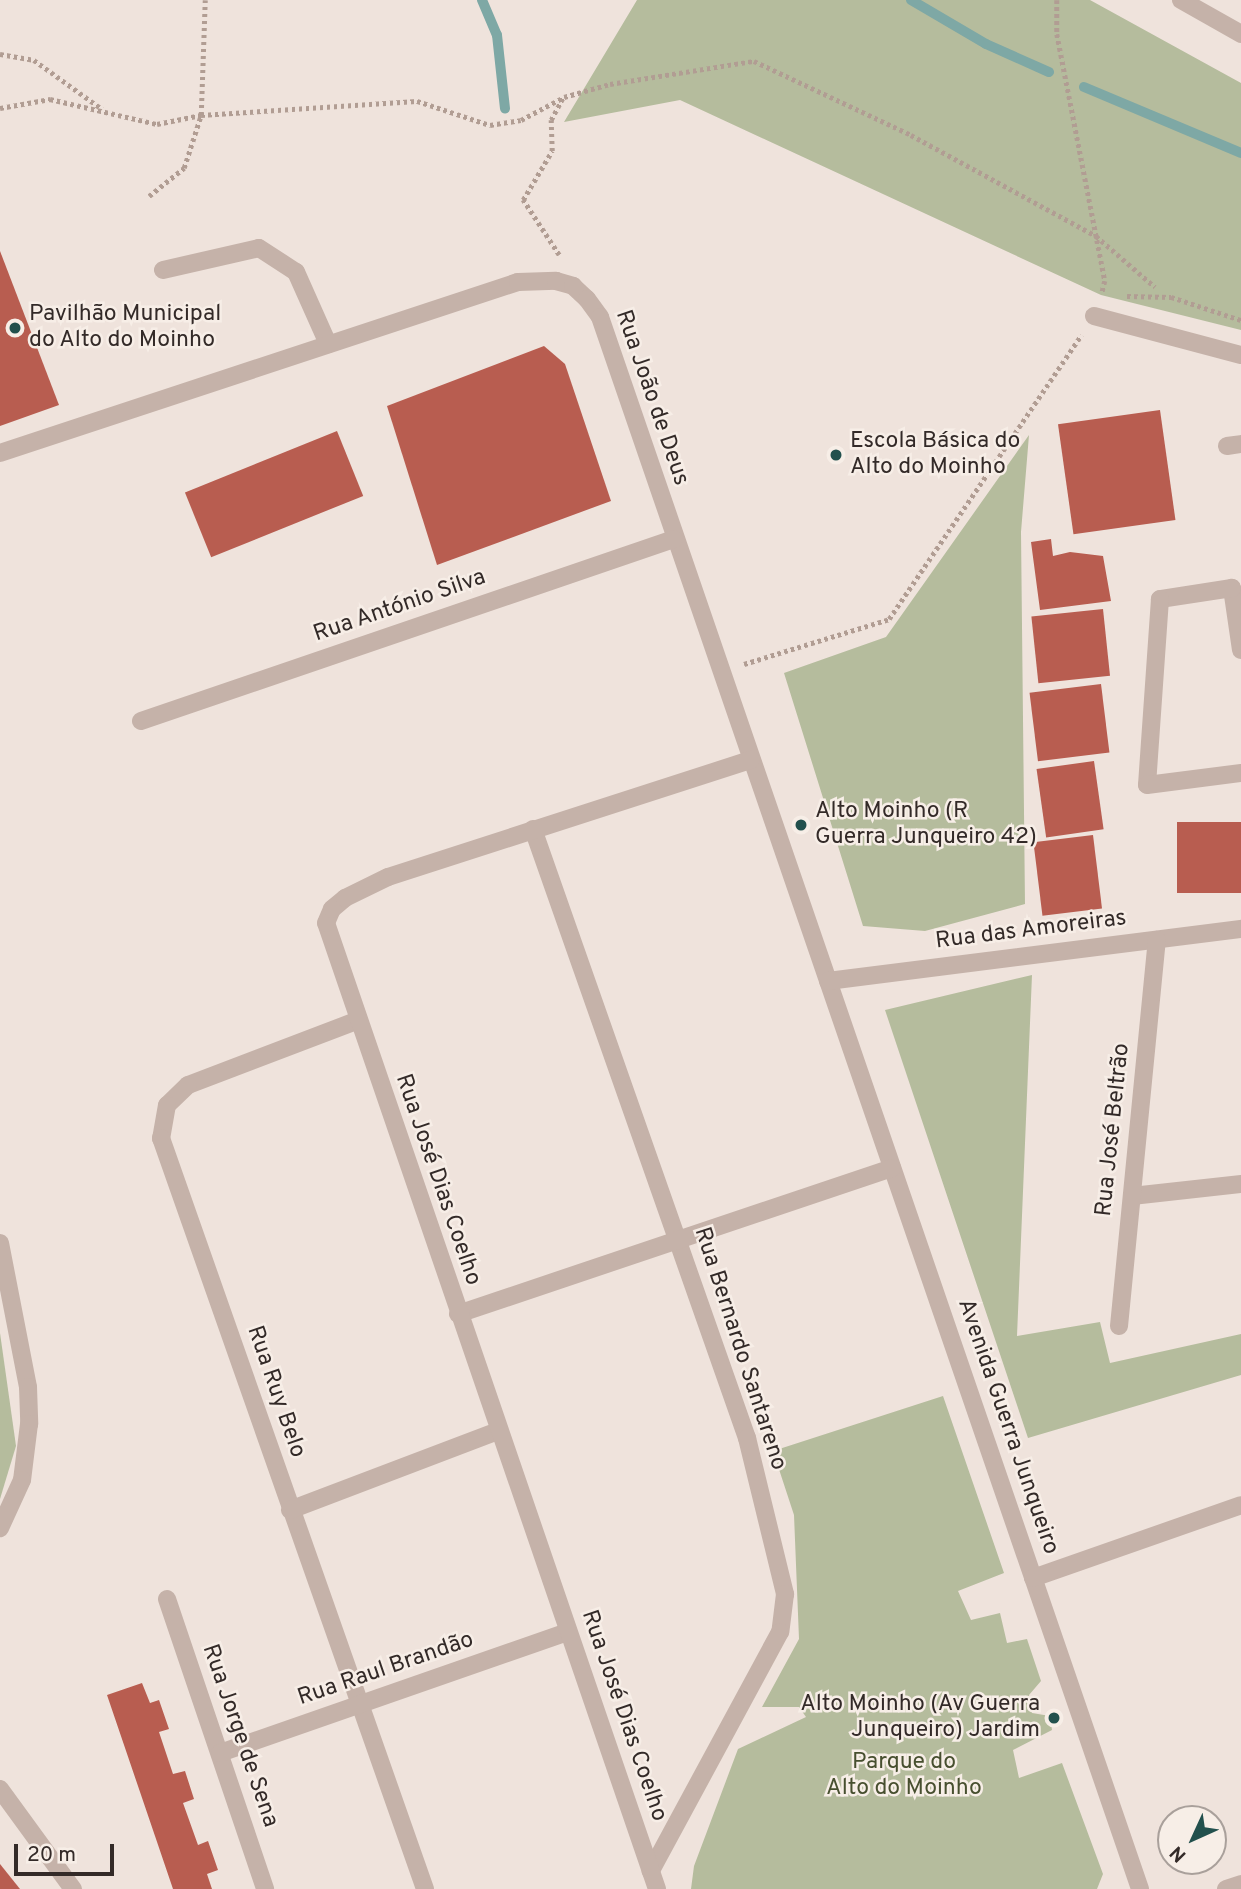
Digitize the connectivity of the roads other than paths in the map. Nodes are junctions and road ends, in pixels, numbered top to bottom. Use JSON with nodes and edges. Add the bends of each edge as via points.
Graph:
{"nodes":[{"id":1,"x":1181,"y":0,"type":"edge"},
{"id":2,"x":1241,"y":34,"type":"edge"},
{"id":3,"x":163,"y":270,"type":"dead end"},
{"id":4,"x":1094,"y":317,"type":"road end"},
{"id":5,"x":328,"y":344,"type":"junction"},
{"id":6,"x":1241,"y":355,"type":"edge"},
{"id":7,"x":0,"y":453,"type":"edge"},
{"id":8,"x":674,"y":539,"type":"junction"},
{"id":9,"x":1241,"y":650,"type":"edge"},
{"id":10,"x":141,"y":721,"type":"dead end"},
{"id":11,"x":751,"y":760,"type":"junction"},
{"id":12,"x":1241,"y":773,"type":"edge"},
{"id":13,"x":533,"y":829,"type":"junction"},
{"id":14,"x":1241,"y":929,"type":"edge"},
{"id":15,"x":1157,"y":940,"type":"junction"},
{"id":16,"x":828,"y":982,"type":"junction"},
{"id":17,"x":356,"y":1021,"type":"junction"},
{"id":18,"x":892,"y":1168,"type":"junction"},
{"id":19,"x":1241,"y":1184,"type":"edge"},
{"id":20,"x":1132,"y":1196,"type":"junction"},
{"id":21,"x":677,"y":1238,"type":"junction"},
{"id":22,"x":0,"y":1243,"type":"edge"},
{"id":23,"x":2,"y":1270,"type":"edge"},
{"id":24,"x":458,"y":1314,"type":"junction"},
{"id":25,"x":1119,"y":1326,"type":"dead end"},
{"id":26,"x":498,"y":1431,"type":"junction"},
{"id":27,"x":1241,"y":1505,"type":"edge"},
{"id":28,"x":290,"y":1510,"type":"junction"},
{"id":29,"x":0,"y":1528,"type":"edge"},
{"id":30,"x":1033,"y":1578,"type":"junction"},
{"id":31,"x":167,"y":1600,"type":"dead end"},
{"id":32,"x":568,"y":1632,"type":"junction"},
{"id":33,"x":358,"y":1706,"type":"junction"},
{"id":34,"x":220,"y":1753,"type":"junction"},
{"id":35,"x":0,"y":1789,"type":"edge"},
{"id":36,"x":651,"y":1871,"type":"junction"},
{"id":37,"x":1241,"y":1884,"type":"edge"},
{"id":38,"x":73,"y":1889,"type":"edge"},
{"id":39,"x":264,"y":1889,"type":"edge"},
{"id":40,"x":425,"y":1889,"type":"edge"},
{"id":41,"x":657,"y":1889,"type":"edge"},
{"id":42,"x":1140,"y":1889,"type":"edge"},
{"id":43,"x":1226,"y":1889,"type":"edge"}],
"edges":[{"from":1,"to":2,"type":"street"},
{"from":3,"to":5,"type":"street","via":[[259,248],[296,272]]},
{"from":4,"to":6,"type":"street"},
{"from":5,"to":7,"type":"street","name":"Rua João de Deus"},
{"from":5,"to":8,"type":"street","name":"Rua João de Deus","via":[[518,282],[537,279],[573,286],[600,317]]},
{"from":8,"to":10,"type":"street","name":"Rua António Silva"},
{"from":8,"to":11,"type":"street","name":"Rua João de Deus"},
{"from":9,"to":12,"type":"street","via":[[1232,588],[1160,599],[1147,785]]},
{"from":11,"to":13,"type":"street","name":"Rua José Dias Coelho"},
{"from":11,"to":16,"type":"street","name":"Rua João de Deus"},
{"from":13,"to":17,"type":"street","name":"Rua José Dias Coelho","via":[[388,877],[332,909],[326,923]]},
{"from":13,"to":21,"type":"street","name":"Rua Bernardo Santareno"},
{"from":14,"to":15,"type":"street","name":"Rua das Amoreiras"},
{"from":15,"to":16,"type":"street","name":"Rua das Amoreiras"},
{"from":15,"to":20,"type":"street","name":"Rua José Beltrão"},
{"from":16,"to":18,"type":"street","name":"Avenida Guerra Junqueiro"},
{"from":17,"to":24,"type":"street","name":"Rua José Dias Coelho"},
{"from":17,"to":28,"type":"street","name":"Rua Ruy Belo","via":[[188,1085],[167,1105],[161,1138]]},
{"from":18,"to":21,"type":"street"},
{"from":18,"to":30,"type":"street","name":"Avenida Guerra Junqueiro"},
{"from":19,"to":20,"type":"street"},
{"from":20,"to":25,"type":"street","name":"Rua José Beltrão"},
{"from":21,"to":24,"type":"street"},
{"from":21,"to":36,"type":"street","name":"Rua Bernardo Santareno","via":[[747,1438],[785,1594],[780,1632]]},
{"from":22,"to":23,"type":"street"},
{"from":23,"to":29,"type":"street","via":[[29,1387],[29,1424],[22,1480]]},
{"from":24,"to":26,"type":"street","name":"Rua José Dias Coelho"},
{"from":26,"to":28,"type":"street"},
{"from":26,"to":32,"type":"street","name":"Rua José Dias Coelho"},
{"from":27,"to":30,"type":"street"},
{"from":28,"to":33,"type":"street","name":"Rua Ruy Belo"},
{"from":30,"to":42,"type":"street","name":"Avenida Guerra Junqueiro"},
{"from":31,"to":34,"type":"street","name":"Rua Jorge de Sena"},
{"from":32,"to":33,"type":"street","name":"Rua Raul Brandão"},
{"from":32,"to":36,"type":"street","name":"Rua José Dias Coelho"},
{"from":33,"to":34,"type":"street","name":"Rua Raul Brandão"},
{"from":33,"to":40,"type":"street","name":"Rua Ruy Belo"},
{"from":34,"to":39,"type":"street","name":"Rua Jorge de Sena"},
{"from":35,"to":38,"type":"street"},
{"from":36,"to":41,"type":"street","name":"Rua José Dias Coelho"},
{"from":37,"to":43,"type":"street"}]}
